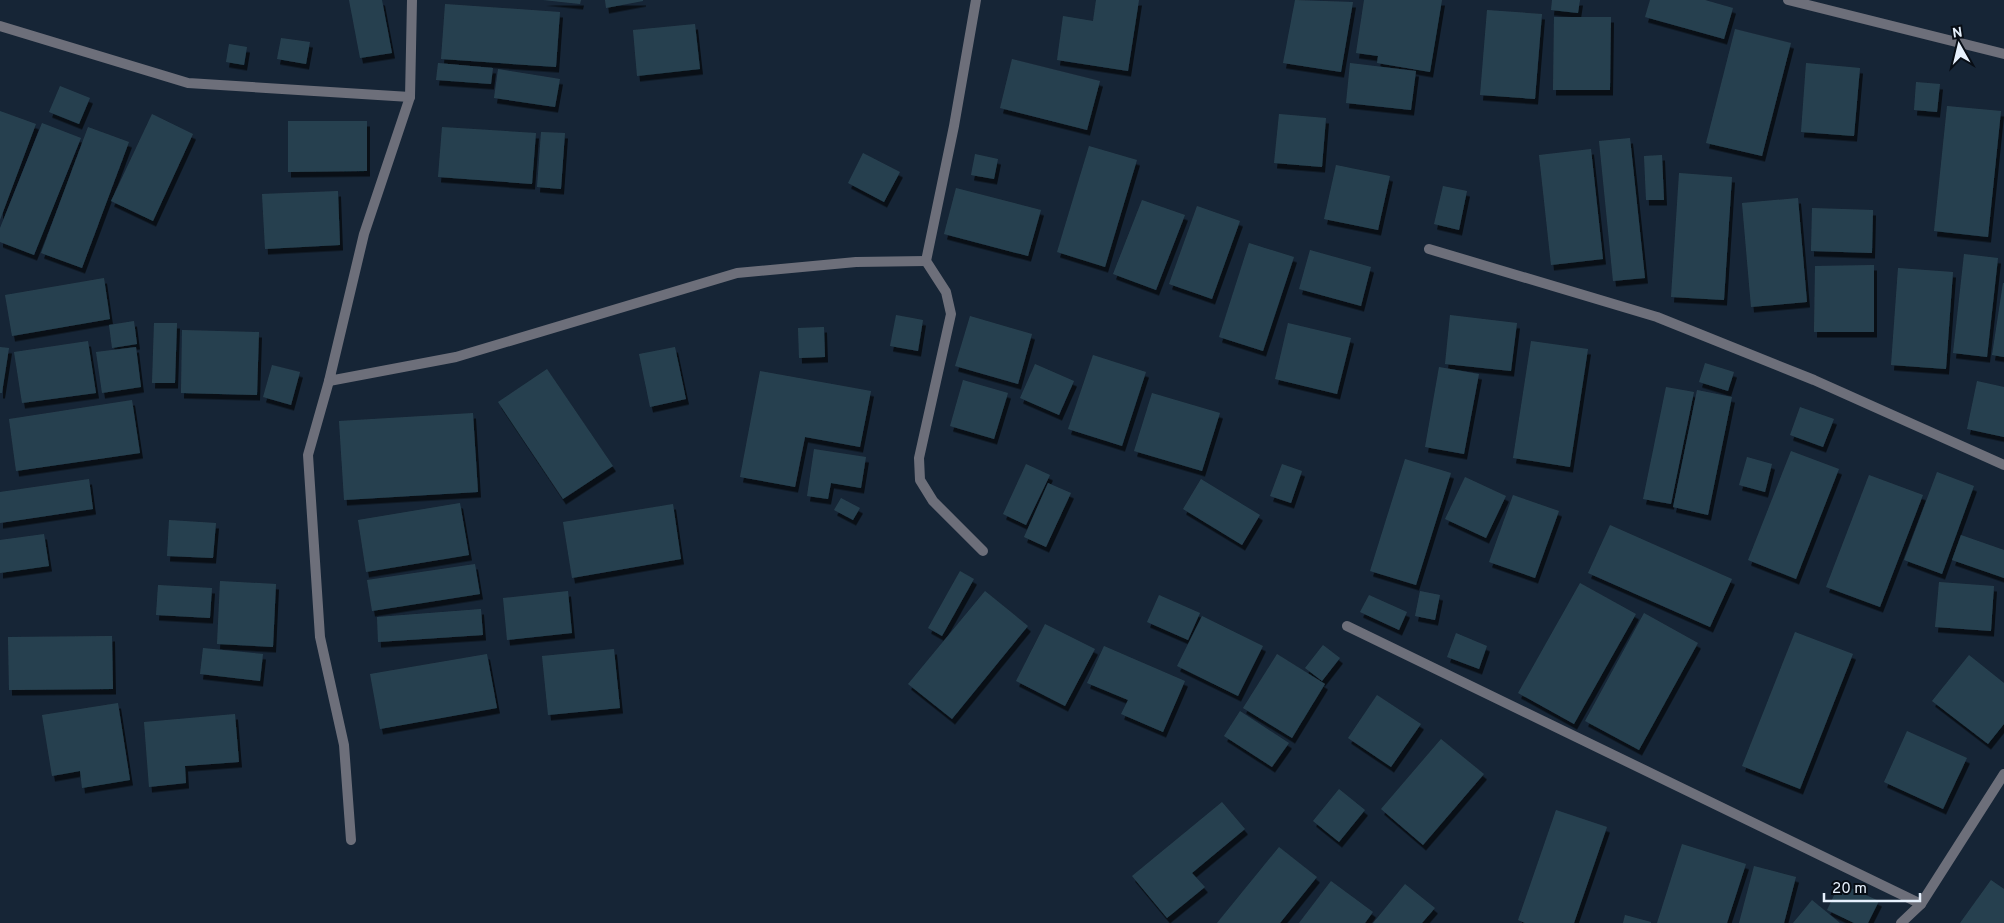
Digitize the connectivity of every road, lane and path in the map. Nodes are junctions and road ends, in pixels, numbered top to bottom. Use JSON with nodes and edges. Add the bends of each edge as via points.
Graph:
{"nodes":[{"id":1,"x":412,"y":0,"type":"edge"},
{"id":2,"x":976,"y":0,"type":"edge"},
{"id":3,"x":1788,"y":0,"type":"edge"},
{"id":4,"x":0,"y":26,"type":"edge"},
{"id":5,"x":2004,"y":54,"type":"edge"},
{"id":6,"x":410,"y":97,"type":"junction"},
{"id":7,"x":1428,"y":249,"type":"dead end"},
{"id":8,"x":926,"y":261,"type":"junction"},
{"id":9,"x":329,"y":381,"type":"junction"},
{"id":10,"x":2004,"y":466,"type":"edge"},
{"id":11,"x":983,"y":551,"type":"dead end"},
{"id":12,"x":1347,"y":626,"type":"dead end"},
{"id":13,"x":2004,"y":774,"type":"edge"},
{"id":14,"x":351,"y":840,"type":"dead end"},
{"id":15,"x":1921,"y":904,"type":"junction"},
{"id":16,"x":1901,"y":923,"type":"edge"}],
"edges":[{"from":1,"to":6,"type":"street"},
{"from":2,"to":8,"type":"street"},
{"from":3,"to":5,"type":"street"},
{"from":4,"to":6,"type":"street","via":[[188,83]]},
{"from":6,"to":9,"type":"street","via":[[364,234]]},
{"from":7,"to":10,"type":"street","via":[[1658,317],[1814,380]]},
{"from":8,"to":9,"type":"street","via":[[856,262],[737,273],[456,357]]},
{"from":8,"to":11,"type":"street","via":[[946,292],[951,314],[919,458],[920,480],[933,501]]},
{"from":9,"to":14,"type":"street","via":[[308,455],[320,637],[344,745]]},
{"from":12,"to":15,"type":"street"},
{"from":13,"to":15,"type":"street"},
{"from":15,"to":16,"type":"street"}]}
